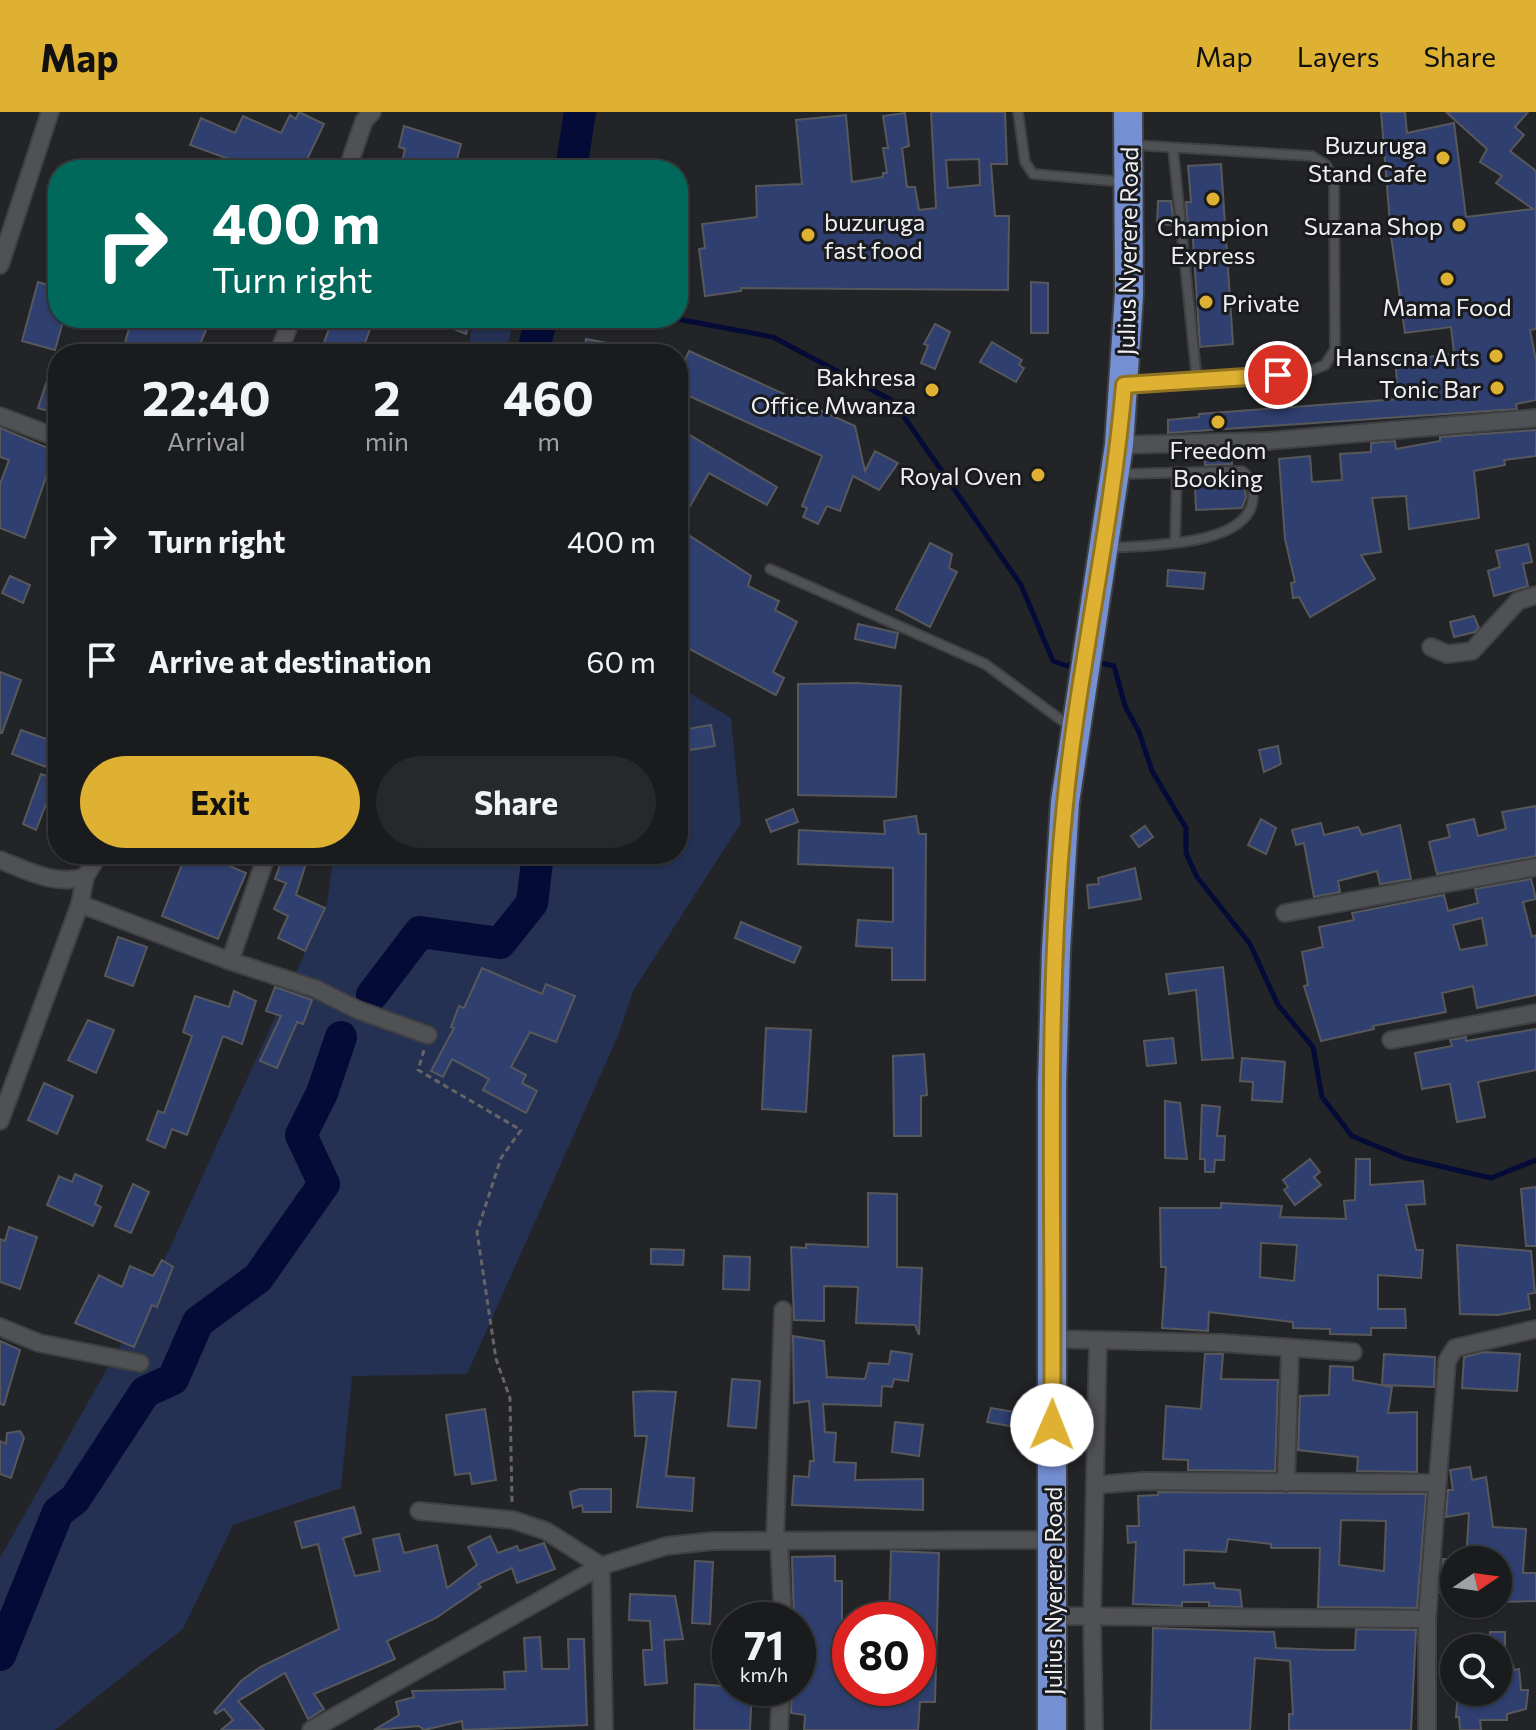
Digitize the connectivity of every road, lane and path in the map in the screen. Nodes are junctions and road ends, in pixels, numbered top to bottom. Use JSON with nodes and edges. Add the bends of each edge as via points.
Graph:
{"nodes":[{"id":1,"x":50,"y":112,"type":"edge"},
{"id":2,"x":372,"y":112,"type":"edge"},
{"id":3,"x":1018,"y":112,"type":"edge"},
{"id":4,"x":1128,"y":112,"type":"edge"},
{"id":5,"x":1129,"y":144,"type":"junction"},
{"id":6,"x":1173,"y":148,"type":"junction"},
{"id":7,"x":350,"y":160,"type":"edge"},
{"id":8,"x":1129,"y":182,"type":"junction"},
{"id":9,"x":0,"y":265,"type":"edge"},
{"id":10,"x":1197,"y":381,"type":"junction"},
{"id":11,"x":1124,"y":385,"type":"junction"},
{"id":12,"x":0,"y":416,"type":"edge"},
{"id":13,"x":1536,"y":418,"type":"edge"},
{"id":14,"x":48,"y":434,"type":"edge"},
{"id":15,"x":1119,"y":445,"type":"junction"},
{"id":16,"x":1177,"y":472,"type":"junction"},
{"id":17,"x":1115,"y":475,"type":"junction"},
{"id":18,"x":1175,"y":542,"type":"junction"},
{"id":19,"x":1105,"y":549,"type":"junction"},
{"id":20,"x":770,"y":569,"type":"dead end"},
{"id":21,"x":1536,"y":595,"type":"edge"},
{"id":22,"x":1431,"y":647,"type":"dead end"},
{"id":23,"x":1076,"y":732,"type":"junction"},
{"id":24,"x":0,"y":860,"type":"edge"},
{"id":25,"x":93,"y":864,"type":"edge"},
{"id":26,"x":264,"y":864,"type":"edge"},
{"id":27,"x":1536,"y":867,"type":"edge"},
{"id":28,"x":85,"y":877,"type":"junction"},
{"id":29,"x":80,"y":904,"type":"junction"},
{"id":30,"x":1285,"y":913,"type":"dead end"},
{"id":31,"x":230,"y":961,"type":"junction"},
{"id":32,"x":1536,"y":1013,"type":"edge"},
{"id":33,"x":428,"y":1035,"type":"joint"},
{"id":34,"x":1391,"y":1040,"type":"dead end"},
{"id":35,"x":0,"y":1121,"type":"edge"},
{"id":36,"x":783,"y":1310,"type":"dead end"},
{"id":37,"x":0,"y":1327,"type":"edge"},
{"id":38,"x":1536,"y":1329,"type":"edge"},
{"id":39,"x":1053,"y":1339,"type":"junction"},
{"id":40,"x":1098,"y":1340,"type":"junction"},
{"id":41,"x":1290,"y":1349,"type":"junction"},
{"id":42,"x":1353,"y":1352,"type":"dead end"},
{"id":43,"x":140,"y":1363,"type":"dead end"},
{"id":44,"x":1286,"y":1483,"type":"junction"},
{"id":45,"x":1435,"y":1483,"type":"junction"},
{"id":46,"x":1095,"y":1485,"type":"junction"},
{"id":47,"x":419,"y":1511,"type":"dead end"},
{"id":48,"x":513,"y":1520,"type":"junction"},
{"id":49,"x":777,"y":1540,"type":"junction"},
{"id":50,"x":1051,"y":1540,"type":"junction"},
{"id":51,"x":601,"y":1566,"type":"junction"},
{"id":52,"x":782,"y":1602,"type":"edge"},
{"id":53,"x":1052,"y":1616,"type":"junction"},
{"id":54,"x":1092,"y":1617,"type":"junction"},
{"id":55,"x":1427,"y":1619,"type":"junction"},
{"id":56,"x":780,"y":1706,"type":"edge"},
{"id":57,"x":311,"y":1730,"type":"edge"},
{"id":58,"x":604,"y":1730,"type":"edge"},
{"id":59,"x":779,"y":1730,"type":"edge"},
{"id":60,"x":1052,"y":1730,"type":"edge"},
{"id":61,"x":1094,"y":1730,"type":"edge"},
{"id":62,"x":1427,"y":1730,"type":"edge"}],
"edges":[{"from":1,"to":9,"type":"street"},
{"from":2,"to":7,"type":"street"},
{"from":3,"to":8,"type":"lane","via":[[1025,162],[1033,174]]},
{"from":4,"to":5,"type":"highway","name":"Julius Nyerere Road"},
{"from":5,"to":6,"type":"lane"},
{"from":5,"to":8,"type":"highway","name":"Julius Nyerere Road"},
{"from":6,"to":10,"type":"lane"},
{"from":6,"to":10,"type":"lane","via":[[1312,156],[1334,179],[1335,349],[1325,365],[1305,373]]},
{"from":8,"to":11,"type":"highway","name":"Julius Nyerere Road"},
{"from":10,"to":11,"type":"lane"},
{"from":11,"to":15,"type":"highway","name":"Julius Nyerere Road"},
{"from":12,"to":14,"type":"street"},
{"from":13,"to":15,"type":"street","via":[[1268,441]]},
{"from":15,"to":17,"type":"highway","name":"Julius Nyerere Road"},
{"from":16,"to":17,"type":"lane"},
{"from":16,"to":18,"type":"lane"},
{"from":16,"to":18,"type":"lane","via":[[1242,471],[1251,482],[1253,498],[1239,526]]},
{"from":17,"to":19,"type":"highway","name":"Julius Nyerere Road"},
{"from":18,"to":19,"type":"lane"},
{"from":19,"to":23,"type":"highway","name":"Julius Nyerere Road"},
{"from":20,"to":23,"type":"lane","via":[[985,664]]},
{"from":21,"to":22,"type":"street","via":[[1518,601],[1472,651],[1447,654]]},
{"from":23,"to":39,"type":"highway","name":"Julius Nyerere Road","via":[[1065,802],[1056,950]]},
{"from":24,"to":28,"type":"street","via":[[57,881]]},
{"from":25,"to":28,"type":"street"},
{"from":26,"to":31,"type":"street"},
{"from":27,"to":30,"type":"street"},
{"from":28,"to":29,"type":"street"},
{"from":29,"to":31,"type":"street"},
{"from":29,"to":35,"type":"street"},
{"from":31,"to":33,"type":"street"},
{"from":32,"to":34,"type":"street"},
{"from":33,"to":48,"type":"path","via":[[418,1070],[521,1130],[501,1158],[477,1232],[496,1359],[510,1398]]},
{"from":36,"to":49,"type":"street"},
{"from":37,"to":43,"type":"street","via":[[39,1343]]},
{"from":38,"to":45,"type":"street","via":[[1455,1348],[1445,1374]]},
{"from":39,"to":40,"type":"street"},
{"from":39,"to":50,"type":"highway","name":"Julius Nyerere Road"},
{"from":40,"to":41,"type":"street"},
{"from":40,"to":46,"type":"street"},
{"from":41,"to":42,"type":"street"},
{"from":41,"to":44,"type":"street"},
{"from":44,"to":45,"type":"street"},
{"from":44,"to":46,"type":"street"},
{"from":45,"to":55,"type":"street","via":[[1437,1530]]},
{"from":46,"to":54,"type":"street"},
{"from":47,"to":48,"type":"street"},
{"from":48,"to":51,"type":"street","via":[[546,1531]]},
{"from":49,"to":50,"type":"street"},
{"from":49,"to":51,"type":"street","via":[[666,1546]]},
{"from":49,"to":52,"type":"street"},
{"from":50,"to":53,"type":"highway","name":"Julius Nyerere Road"},
{"from":51,"to":57,"type":"street"},
{"from":51,"to":58,"type":"street"},
{"from":53,"to":54,"type":"street"},
{"from":53,"to":60,"type":"highway","name":"Julius Nyerere Road"},
{"from":54,"to":55,"type":"street"},
{"from":54,"to":61,"type":"street"},
{"from":55,"to":62,"type":"street"},
{"from":56,"to":59,"type":"street"}]}
